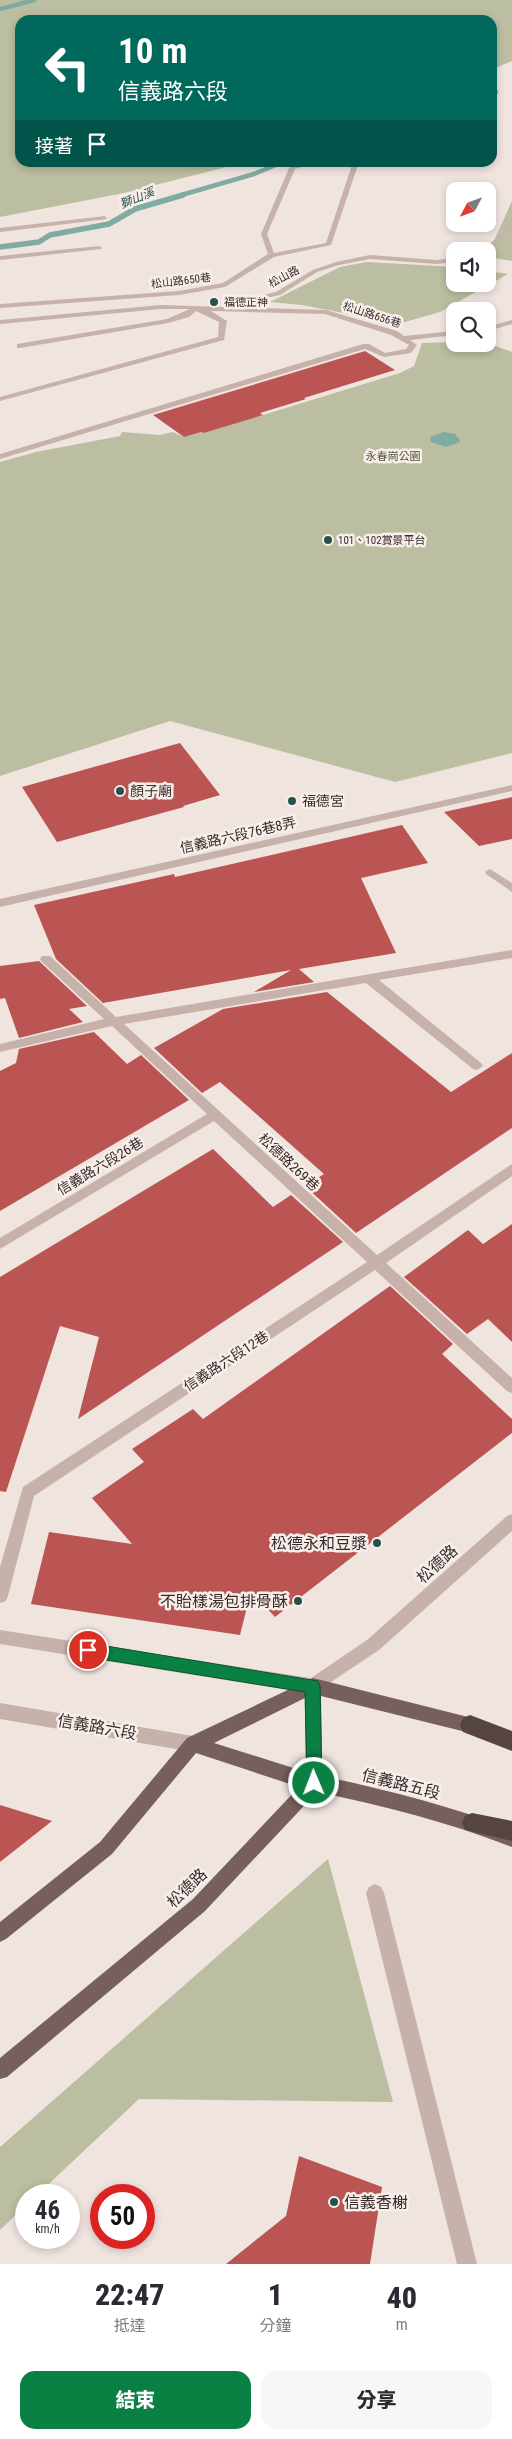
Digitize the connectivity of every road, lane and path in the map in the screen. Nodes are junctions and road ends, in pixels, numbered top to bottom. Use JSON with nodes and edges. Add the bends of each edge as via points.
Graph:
{"nodes":[{"id":1,"x":296,"y":167,"type":"edge"},
{"id":2,"x":354,"y":167,"type":"edge"},
{"id":3,"x":105,"y":218,"type":"dead end"},
{"id":4,"x":512,"y":225,"type":"edge"},
{"id":5,"x":0,"y":230,"type":"edge"},
{"id":6,"x":495,"y":242,"type":"edge"},
{"id":7,"x":99,"y":248,"type":"dead end"},
{"id":8,"x":272,"y":256,"type":"junction"},
{"id":9,"x":0,"y":258,"type":"edge"},
{"id":10,"x":446,"y":261,"type":"edge"},
{"id":11,"x":245,"y":301,"type":"junction"},
{"id":12,"x":0,"y":306,"type":"edge"},
{"id":13,"x":195,"y":309,"type":"junction"},
{"id":14,"x":232,"y":309,"type":"junction"},
{"id":15,"x":223,"y":320,"type":"junction"},
{"id":16,"x":0,"y":322,"type":"edge"},
{"id":17,"x":512,"y":322,"type":"edge"},
{"id":18,"x":496,"y":327,"type":"edge"},
{"id":19,"x":446,"y":334,"type":"edge"},
{"id":20,"x":405,"y":338,"type":"junction"},
{"id":21,"x":20,"y":346,"type":"dead end"},
{"id":22,"x":0,"y":399,"type":"edge"},
{"id":23,"x":0,"y":457,"type":"edge"},
{"id":24,"x":512,"y":788,"type":"edge"},
{"id":25,"x":490,"y":872,"type":"dead end"},
{"id":26,"x":512,"y":888,"type":"edge"},
{"id":27,"x":0,"y":903,"type":"edge"},
{"id":28,"x":512,"y":954,"type":"edge"},
{"id":29,"x":46,"y":959,"type":"dead end"},
{"id":30,"x":368,"y":978,"type":"junction"},
{"id":31,"x":115,"y":1021,"type":"junction"},
{"id":32,"x":0,"y":1048,"type":"edge"},
{"id":33,"x":477,"y":1066,"type":"dead end"},
{"id":34,"x":216,"y":1114,"type":"junction"},
{"id":35,"x":512,"y":1169,"type":"edge"},
{"id":36,"x":0,"y":1244,"type":"edge"},
{"id":37,"x":375,"y":1263,"type":"junction"},
{"id":38,"x":512,"y":1387,"type":"edge"},
{"id":39,"x":512,"y":1521,"type":"edge"},
{"id":40,"x":0,"y":1596,"type":"edge"},
{"id":41,"x":0,"y":1637,"type":"edge"},
{"id":42,"x":313,"y":1686,"type":"junction"},
{"id":43,"x":0,"y":1711,"type":"edge"},
{"id":44,"x":470,"y":1725,"type":"junction"},
{"id":45,"x":512,"y":1735,"type":"edge"},
{"id":46,"x":512,"y":1741,"type":"edge"},
{"id":47,"x":193,"y":1744,"type":"junction"},
{"id":48,"x":314,"y":1783,"type":"junction"},
{"id":49,"x":472,"y":1823,"type":"junction"},
{"id":50,"x":512,"y":1831,"type":"edge"},
{"id":51,"x":512,"y":1838,"type":"edge"},
{"id":52,"x":375,"y":1893,"type":"dead end"},
{"id":53,"x":0,"y":1933,"type":"edge"},
{"id":54,"x":0,"y":2070,"type":"edge"},
{"id":55,"x":467,"y":2264,"type":"edge"}],
"edges":[{"from":1,"to":8,"type":"street","via":[[292,168],[264,234]]},
{"from":2,"to":8,"type":"street","name":"松山路650巷","via":[[329,244]]},
{"from":3,"to":5,"type":"street"},
{"from":4,"to":6,"type":"street"},
{"from":7,"to":9,"type":"street"},
{"from":8,"to":12,"type":"street","name":"松山路650巷","via":[[225,285],[179,293]]},
{"from":10,"to":11,"type":"street","name":"松山路","via":[[370,257],[338,263],[314,272],[278,294]]},
{"from":11,"to":13,"type":"street","name":"松山路"},
{"from":11,"to":14,"type":"street"},
{"from":13,"to":14,"type":"street","name":"松山路656巷"},
{"from":13,"to":15,"type":"street"},
{"from":13,"to":16,"type":"street","name":"松山路","via":[[161,307]]},
{"from":13,"to":21,"type":"street","via":[[168,321]]},
{"from":14,"to":15,"type":"street"},
{"from":14,"to":20,"type":"street","name":"松山路656巷","via":[[326,312]]},
{"from":15,"to":22,"type":"street","via":[[221,338]]},
{"from":17,"to":18,"type":"street"},
{"from":19,"to":20,"type":"street"},
{"from":20,"to":23,"type":"street","name":"松山路656巷","via":[[412,345],[408,351],[384,356],[366,346]]},
{"from":24,"to":27,"type":"street","name":"信義路六段76巷8弄"},
{"from":25,"to":26,"type":"street"},
{"from":28,"to":30,"type":"street"},
{"from":29,"to":31,"type":"street","name":"松德路269巷"},
{"from":30,"to":31,"type":"street"},
{"from":30,"to":33,"type":"street"},
{"from":31,"to":32,"type":"street"},
{"from":31,"to":34,"type":"street","name":"松德路269巷"},
{"from":34,"to":36,"type":"street","name":"信義路六段26巷"},
{"from":34,"to":37,"type":"street","name":"松德路269巷"},
{"from":35,"to":37,"type":"street","name":"信義路六段12巷"},
{"from":37,"to":38,"type":"street","name":"松德路269巷"},
{"from":37,"to":40,"type":"street","name":"信義路六段12巷","via":[[28,1492]]},
{"from":39,"to":42,"type":"street","name":"松德路","via":[[373,1645]]},
{"from":41,"to":42,"type":"street"},
{"from":42,"to":44,"type":"main road"},
{"from":42,"to":47,"type":"main road","name":"松德路"},
{"from":42,"to":48,"type":"main road"},
{"from":43,"to":47,"type":"street","name":"信義路六段"},
{"from":44,"to":45,"type":"main road"},
{"from":44,"to":46,"type":"highway"},
{"from":47,"to":48,"type":"main road","name":"信義路五段"},
{"from":47,"to":53,"type":"main road","name":"松德路","via":[[106,1848]]},
{"from":48,"to":49,"type":"main road","name":"信義路五段","via":[[395,1800]]},
{"from":48,"to":54,"type":"main road","name":"松德路","via":[[199,1905]]},
{"from":49,"to":50,"type":"highway"},
{"from":49,"to":51,"type":"main road","name":"信義路五段"},
{"from":52,"to":55,"type":"street"}]}
